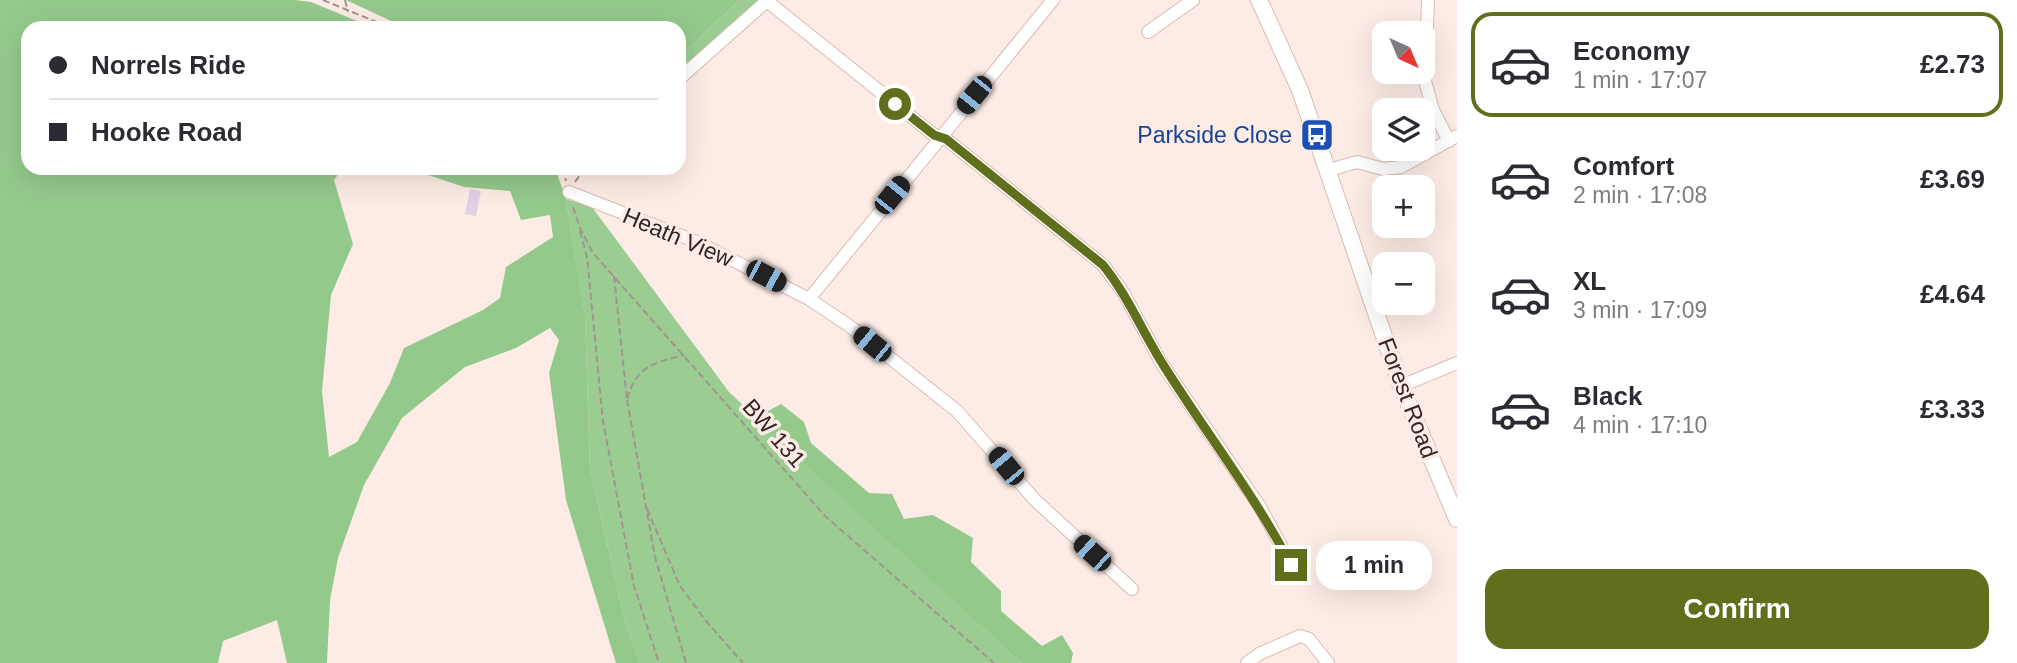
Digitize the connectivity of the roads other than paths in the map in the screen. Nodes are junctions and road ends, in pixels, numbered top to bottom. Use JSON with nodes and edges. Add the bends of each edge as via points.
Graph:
{"nodes":[{"id":1,"x":1053,"y":0,"type":"edge"},
{"id":2,"x":1193,"y":0,"type":"edge"},
{"id":3,"x":1259,"y":0,"type":"edge"},
{"id":4,"x":1428,"y":0,"type":"edge"},
{"id":5,"x":767,"y":1,"type":"edge"},
{"id":6,"x":1148,"y":32,"type":"dead end"},
{"id":7,"x":686,"y":73,"type":"edge"},
{"id":8,"x":940,"y":137,"type":"junction"},
{"id":9,"x":1453,"y":139,"type":"edge"},
{"id":10,"x":1329,"y":170,"type":"junction"},
{"id":11,"x":569,"y":192,"type":"road end"},
{"id":12,"x":809,"y":299,"type":"junction"},
{"id":13,"x":1457,"y":363,"type":"edge"},
{"id":14,"x":1401,"y":386,"type":"junction"},
{"id":15,"x":1457,"y":519,"type":"edge"},
{"id":16,"x":1291,"y":565,"type":"dead end"},
{"id":17,"x":1132,"y":589,"type":"dead end"},
{"id":18,"x":1247,"y":663,"type":"edge"},
{"id":19,"x":1328,"y":663,"type":"edge"}],
"edges":[{"from":1,"to":8,"type":"street"},
{"from":2,"to":6,"type":"street"},
{"from":3,"to":10,"type":"street","name":"Forest Road","via":[[1300,90]]},
{"from":4,"to":9,"type":"street","via":[[1425,81],[1433,110]]},
{"from":5,"to":7,"type":"street"},
{"from":5,"to":8,"type":"street"},
{"from":8,"to":12,"type":"street"},
{"from":8,"to":16,"type":"street","via":[[1052,222],[1112,276],[1162,364],[1260,507]]},
{"from":9,"to":10,"type":"street","via":[[1401,167],[1383,169],[1357,162]]},
{"from":10,"to":14,"type":"street","name":"Forest Road"},
{"from":11,"to":12,"type":"street","name":"Heath View","via":[[698,242]]},
{"from":12,"to":17,"type":"street","name":"Heath View","via":[[957,411],[1035,500]]},
{"from":13,"to":14,"type":"street"},
{"from":14,"to":15,"type":"street","name":"Forest Road"},
{"from":18,"to":19,"type":"street","via":[[1300,636],[1309,639]]}]}
